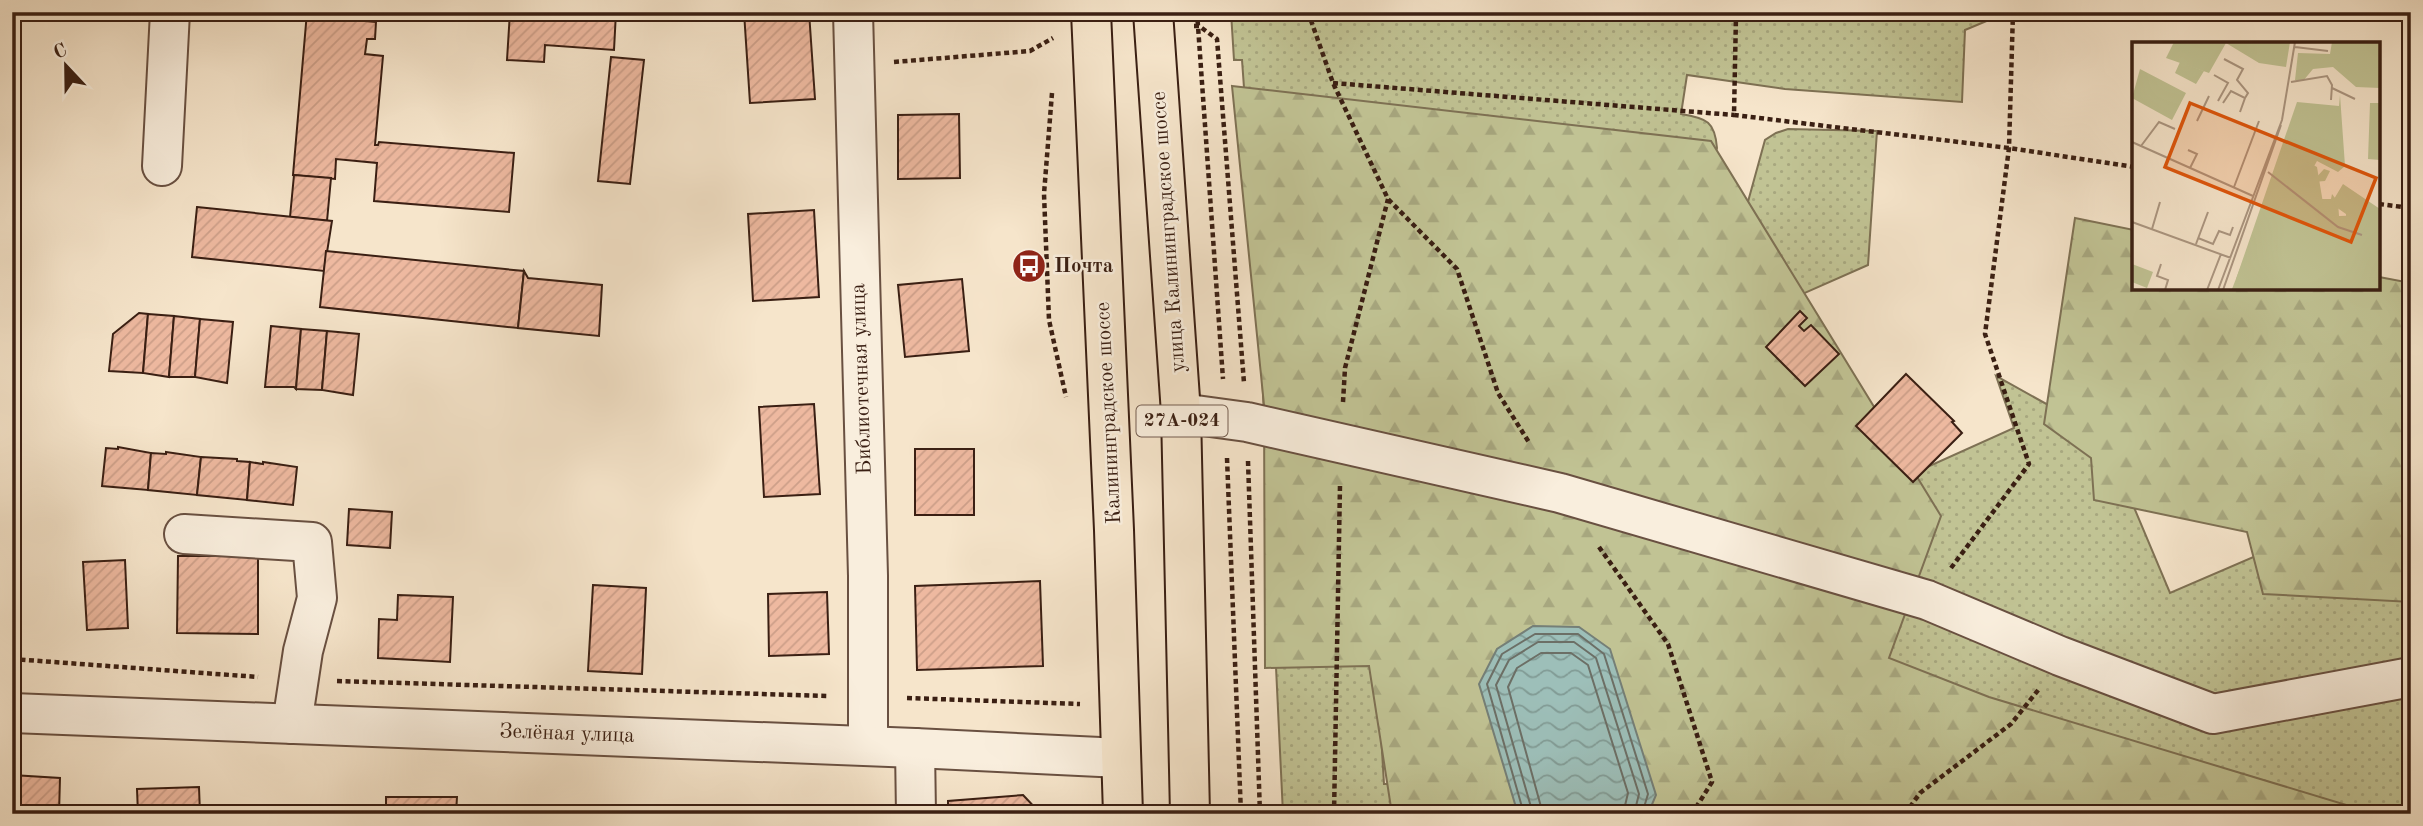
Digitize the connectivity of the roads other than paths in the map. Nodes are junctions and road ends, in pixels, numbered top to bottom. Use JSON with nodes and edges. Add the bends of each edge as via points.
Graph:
{"nodes":[{"id":1,"x":170,"y":12,"type":"edge"},
{"id":2,"x":853,"y":12,"type":"edge"},
{"id":3,"x":1091,"y":12,"type":"edge"},
{"id":4,"x":1152,"y":18,"type":"edge"},
{"id":5,"x":162,"y":166,"type":"dead end"},
{"id":6,"x":1181,"y":413,"type":"junction"},
{"id":7,"x":184,"y":534,"type":"dead end"},
{"id":8,"x":2411,"y":677,"type":"edge"},
{"id":9,"x":12,"y":713,"type":"edge"},
{"id":10,"x":292,"y":724,"type":"junction"},
{"id":11,"x":868,"y":746,"type":"junction"},
{"id":12,"x":915,"y":748,"type":"junction"},
{"id":13,"x":1121,"y":758,"type":"junction"},
{"id":14,"x":916,"y":814,"type":"edge"},
{"id":15,"x":1123,"y":814,"type":"edge"},
{"id":16,"x":1190,"y":814,"type":"edge"}],
"edges":[{"from":1,"to":5,"type":"street"},
{"from":2,"to":11,"type":"street","name":"Библиотечная улица"},
{"from":3,"to":13,"type":"main road","name":"Калининградское шоссе","number":"27А-024"},
{"from":4,"to":6,"type":"main road","name":"улица Калининградское шоссе","number":"27А-024"},
{"from":6,"to":8,"type":"street","via":[[1247,422],[1560,493],[1927,600],[2213,714]]},
{"from":6,"to":16,"type":"main road","name":"улица Калининградское шоссе","number":"27А-024"},
{"from":7,"to":10,"type":"street","via":[[312,542],[317,598]]},
{"from":9,"to":10,"type":"street","name":"Зелёная улица"},
{"from":10,"to":11,"type":"street","name":"Зелёная улица"},
{"from":11,"to":12,"type":"street","name":"Зелёная улица"},
{"from":12,"to":13,"type":"street","name":"Зелёная улица"},
{"from":12,"to":14,"type":"street"},
{"from":13,"to":15,"type":"main road","name":"Калининградское шоссе","number":"27А-024"}]}
